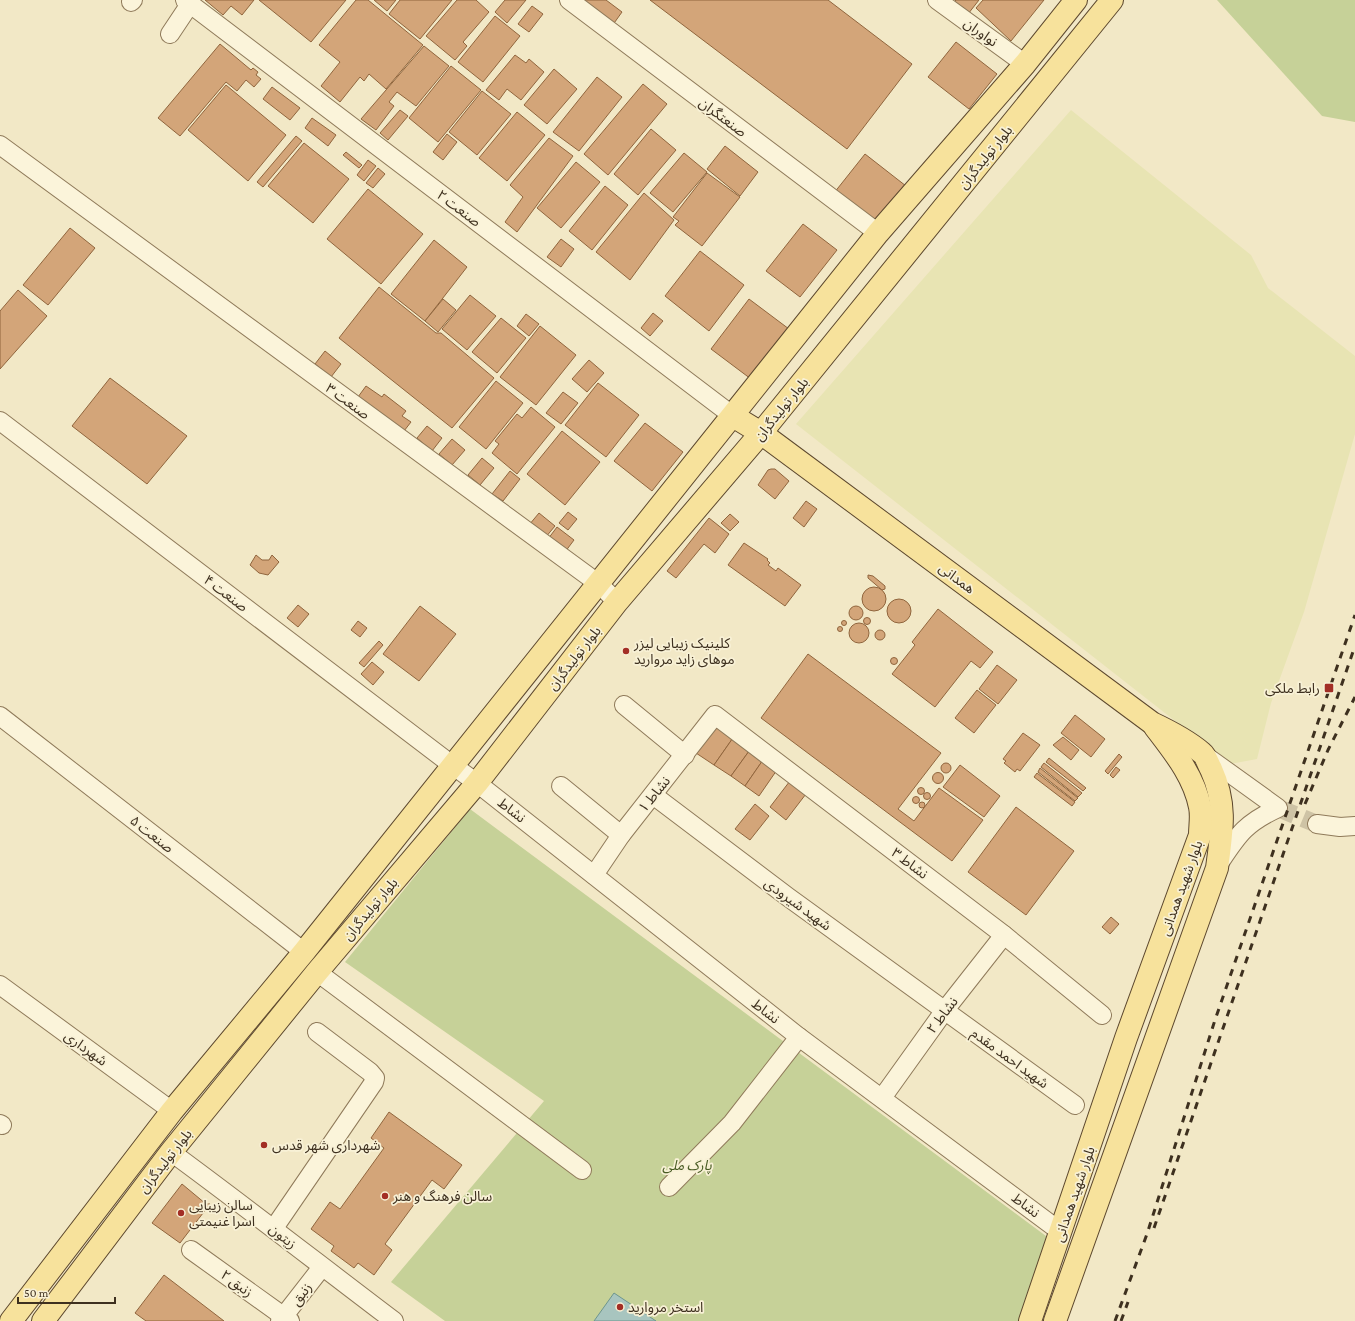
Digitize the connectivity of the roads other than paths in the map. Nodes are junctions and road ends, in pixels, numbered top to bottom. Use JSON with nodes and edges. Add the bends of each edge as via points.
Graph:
{"nodes":[{"id":1,"x":568,"y":0,"type":"edge"},
{"id":2,"x":937,"y":0,"type":"edge"},
{"id":3,"x":1076,"y":0,"type":"edge"},
{"id":4,"x":1112,"y":0,"type":"edge"},
{"id":5,"x":187,"y":2,"type":"edge"},
{"id":6,"x":170,"y":34,"type":"dead end"},
{"id":7,"x":1025,"y":64,"type":"junction"},
{"id":8,"x":0,"y":145,"type":"edge"},
{"id":9,"x":878,"y":233,"type":"junction"},
{"id":10,"x":733,"y":416,"type":"junction"},
{"id":11,"x":0,"y":421,"type":"edge"},
{"id":12,"x":762,"y":433,"type":"junction"},
{"id":13,"x":599,"y":584,"type":"junction"},
{"id":14,"x":618,"y":602,"type":"junction"},
{"id":15,"x":624,"y":705,"type":"dead end"},
{"id":16,"x":715,"y":715,"type":"joint"},
{"id":17,"x":0,"y":716,"type":"edge"},
{"id":18,"x":1152,"y":723,"type":"junction"},
{"id":19,"x":1204,"y":754,"type":"junction"},
{"id":20,"x":685,"y":755,"type":"junction"},
{"id":21,"x":452,"y":765,"type":"junction"},
{"id":22,"x":478,"y":783,"type":"junction"},
{"id":23,"x":561,"y":786,"type":"dead end"},
{"id":24,"x":653,"y":795,"type":"junction"},
{"id":25,"x":1317,"y":824,"type":"tunnel mouth"},
{"id":26,"x":1355,"y":826,"type":"edge"},
{"id":27,"x":621,"y":834,"type":"junction"},
{"id":28,"x":1217,"y":868,"type":"junction"},
{"id":29,"x":594,"y":874,"type":"junction"},
{"id":30,"x":1004,"y":935,"type":"junction"},
{"id":31,"x":304,"y":952,"type":"junction"},
{"id":32,"x":316,"y":972,"type":"junction"},
{"id":33,"x":0,"y":985,"type":"edge"},
{"id":34,"x":1140,"y":1002,"type":"junction"},
{"id":35,"x":945,"y":1010,"type":"junction"},
{"id":36,"x":1165,"y":1011,"type":"junction"},
{"id":37,"x":1102,"y":1016,"type":"dead end"},
{"id":38,"x":317,"y":1032,"type":"dead end"},
{"id":39,"x":798,"y":1037,"type":"junction"},
{"id":40,"x":882,"y":1098,"type":"junction"},
{"id":41,"x":1075,"y":1104,"type":"dead end"},
{"id":42,"x":172,"y":1111,"type":"junction"},
{"id":43,"x":171,"y":1152,"type":"junction"},
{"id":44,"x":582,"y":1170,"type":"dead end"},
{"id":45,"x":669,"y":1187,"type":"dead end"},
{"id":46,"x":274,"y":1228,"type":"junction"},
{"id":47,"x":1061,"y":1232,"type":"junction"},
{"id":48,"x":191,"y":1250,"type":"dead end"},
{"id":49,"x":322,"y":1267,"type":"junction"},
{"id":50,"x":285,"y":1319,"type":"edge"},
{"id":51,"x":11,"y":1321,"type":"edge"},
{"id":52,"x":43,"y":1321,"type":"edge"},
{"id":53,"x":394,"y":1321,"type":"edge"},
{"id":54,"x":1030,"y":1321,"type":"edge"},
{"id":55,"x":1055,"y":1321,"type":"edge"}],
"edges":[{"from":1,"to":9,"type":"street","name":"صنعتگران"},
{"from":2,"to":7,"type":"street","name":"نواوران"},
{"from":3,"to":7,"type":"main road","name":"بلوار تولیدگران"},
{"from":4,"to":12,"type":"main road","name":"بلوار تولیدگران"},
{"from":5,"to":6,"type":"street"},
{"from":5,"to":10,"type":"street","name":"صنعت ۲"},
{"from":7,"to":9,"type":"main road","name":"بلوار تولیدگران"},
{"from":8,"to":13,"type":"street","name":"صنعت ۳"},
{"from":9,"to":10,"type":"main road","name":"بلوار تولیدگران"},
{"from":10,"to":12,"type":"main road","name":"همدانی"},
{"from":10,"to":13,"type":"main road","name":"بلوار تولیدگران"},
{"from":11,"to":21,"type":"street","name":"صنعت ۴"},
{"from":12,"to":14,"type":"main road","name":"بلوار تولیدگران"},
{"from":12,"to":18,"type":"main road","name":"همدانی"},
{"from":13,"to":14,"type":"street","name":"صنعت ۳"},
{"from":13,"to":21,"type":"main road","name":"بلوار تولیدگران"},
{"from":14,"to":22,"type":"main road","name":"بلوار تولیدگران"},
{"from":15,"to":20,"type":"street"},
{"from":16,"to":20,"type":"street","name":"نشاط ۱"},
{"from":16,"to":30,"type":"street","name":"نشاط ۳"},
{"from":17,"to":31,"type":"street","name":"صنعت ۵"},
{"from":18,"to":19,"type":"main road","via":[[1177,735]]},
{"from":18,"to":34,"type":"main road","name":"بلوار شهید همدانی","via":[[1176,754],[1193,782],[1200,808],[1200,835]]},
{"from":19,"to":28,"type":"main road","name":"بلوار شهید همدانی","via":[[1218,785],[1222,806],[1223,822]]},
{"from":19,"to":28,"type":"street","via":[[1278,808],[1257,817],[1239,833]]},
{"from":20,"to":24,"type":"street","name":"نشاط ۱"},
{"from":21,"to":22,"type":"street","name":"صنعت ۴"},
{"from":21,"to":31,"type":"main road","name":"بلوار تولیدگران"},
{"from":22,"to":29,"type":"street","name":"نشاط"},
{"from":22,"to":32,"type":"main road","name":"بلوار تولیدگران"},
{"from":23,"to":27,"type":"street"},
{"from":24,"to":27,"type":"street","name":"نشاط ۱"},
{"from":24,"to":35,"type":"street","name":"شهید شیرودی","via":[[788,897]]},
{"from":25,"to":26,"type":"street"},
{"from":27,"to":29,"type":"street","name":"نشاط ۱"},
{"from":28,"to":36,"type":"main road","name":"بلوار شهید همدانی"},
{"from":29,"to":39,"type":"street","name":"نشاط"},
{"from":30,"to":35,"type":"street","name":"نشاط ۲"},
{"from":30,"to":37,"type":"street","name":"نشاط ۳"},
{"from":31,"to":42,"type":"main road","name":"بلوار تولیدگران"},
{"from":32,"to":43,"type":"main road","name":"بلوار تولیدگران"},
{"from":32,"to":44,"type":"street"},
{"from":33,"to":42,"type":"street","name":"شهرداری"},
{"from":34,"to":36,"type":"main road"},
{"from":34,"to":47,"type":"main road","name":"بلوار شهید همدانی"},
{"from":35,"to":40,"type":"street","name":"نشاط ۲"},
{"from":35,"to":41,"type":"street","name":"شهید احمد مقدم"},
{"from":36,"to":55,"type":"main road","name":"بلوار شهید همدانی"},
{"from":38,"to":46,"type":"street","via":[[375,1078]]},
{"from":39,"to":40,"type":"street","name":"نشاط"},
{"from":39,"to":45,"type":"street","via":[[732,1123]]},
{"from":40,"to":47,"type":"street","name":"نشاط"},
{"from":42,"to":51,"type":"main road","name":"بلوار تولیدگران"},
{"from":43,"to":46,"type":"street","name":"زیتون"},
{"from":43,"to":52,"type":"main road","name":"بلوار تولیدگران"},
{"from":46,"to":49,"type":"street","name":"زیتون"},
{"from":47,"to":54,"type":"main road","name":"بلوار شهید همدانی"},
{"from":48,"to":50,"type":"street","name":"زنبق ۲"},
{"from":49,"to":50,"type":"street","name":"زنبق"},
{"from":49,"to":53,"type":"street","name":"زیتون"}]}
